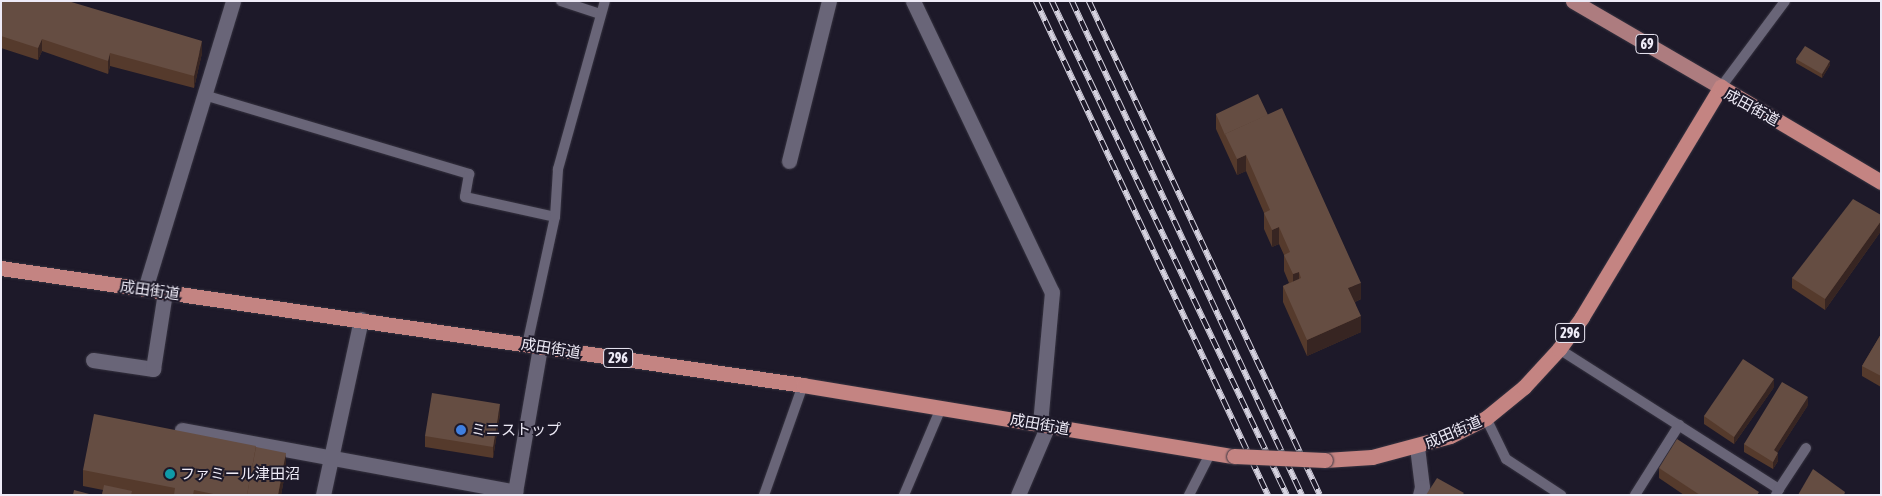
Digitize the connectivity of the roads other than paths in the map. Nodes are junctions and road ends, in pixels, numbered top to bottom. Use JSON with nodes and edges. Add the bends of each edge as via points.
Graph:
{"nodes":[{"id":1,"x":233,"y":1,"type":"edge"},
{"id":2,"x":561,"y":1,"type":"edge"},
{"id":3,"x":605,"y":1,"type":"edge"},
{"id":4,"x":912,"y":1,"type":"edge"},
{"id":5,"x":1573,"y":1,"type":"edge"},
{"id":6,"x":1785,"y":1,"type":"edge"},
{"id":7,"x":825,"y":2,"type":"edge"},
{"id":8,"x":600,"y":14,"type":"junction"},
{"id":9,"x":1721,"y":87,"type":"junction"},
{"id":10,"x":204,"y":95,"type":"junction"},
{"id":11,"x":789,"y":161,"type":"dead end"},
{"id":12,"x":1881,"y":182,"type":"edge"},
{"id":13,"x":555,"y":217,"type":"junction"},
{"id":14,"x":1,"y":268,"type":"edge"},
{"id":15,"x":145,"y":289,"type":"junction"},
{"id":16,"x":164,"y":292,"type":"junction"},
{"id":17,"x":361,"y":319,"type":"junction"},
{"id":18,"x":534,"y":346,"type":"junction"},
{"id":19,"x":1559,"y":349,"type":"junction"},
{"id":20,"x":93,"y":360,"type":"dead end"},
{"id":21,"x":803,"y":385,"type":"junction"},
{"id":22,"x":941,"y":408,"type":"junction"},
{"id":23,"x":1486,"y":418,"type":"junction"},
{"id":24,"x":1044,"y":424,"type":"junction"},
{"id":25,"x":1679,"y":425,"type":"junction"},
{"id":26,"x":182,"y":430,"type":"edge"},
{"id":27,"x":1417,"y":447,"type":"junction"},
{"id":28,"x":1806,"y":448,"type":"dead end"},
{"id":29,"x":1210,"y":452,"type":"junction"},
{"id":30,"x":331,"y":456,"type":"junction"},
{"id":31,"x":474,"y":490,"type":"edge"},
{"id":32,"x":1778,"y":492,"type":"edge"},
{"id":33,"x":323,"y":495,"type":"edge"},
{"id":34,"x":764,"y":495,"type":"edge"},
{"id":35,"x":904,"y":495,"type":"edge"},
{"id":36,"x":1018,"y":495,"type":"edge"},
{"id":37,"x":1190,"y":495,"type":"edge"},
{"id":38,"x":1420,"y":495,"type":"edge"},
{"id":39,"x":1561,"y":495,"type":"edge"},
{"id":40,"x":1635,"y":495,"type":"edge"}],
"edges":[{"from":1,"to":10,"type":"street"},
{"from":2,"to":8,"type":"lane"},
{"from":3,"to":8,"type":"lane"},
{"from":4,"to":24,"type":"street","via":[[1052,292]]},
{"from":5,"to":9,"type":"main road","number":"69"},
{"from":6,"to":9,"type":"lane"},
{"from":7,"to":11,"type":"street"},
{"from":8,"to":13,"type":"lane","via":[[558,169]]},
{"from":9,"to":12,"type":"highway","name":"成田街道"},
{"from":9,"to":19,"type":"highway","name":"成田街道","number":"296","via":[[1582,317]]},
{"from":10,"to":13,"type":"lane","via":[[469,174],[465,197]]},
{"from":10,"to":15,"type":"street"},
{"from":13,"to":18,"type":"lane"},
{"from":14,"to":15,"type":"highway","name":"成田街道","number":"296"},
{"from":15,"to":16,"type":"highway","name":"成田街道","number":"296"},
{"from":16,"to":17,"type":"highway","name":"成田街道","number":"296"},
{"from":16,"to":20,"type":"street","via":[[153,369]]},
{"from":17,"to":18,"type":"highway","name":"成田街道","number":"296"},
{"from":17,"to":30,"type":"street"},
{"from":18,"to":21,"type":"highway","name":"成田街道","number":"296"},
{"from":18,"to":31,"type":"street","via":[[516,492]]},
{"from":19,"to":23,"type":"highway","name":"成田街道","number":"296","via":[[1524,387]]},
{"from":19,"to":25,"type":"lane"},
{"from":21,"to":22,"type":"highway","name":"成田街道","number":"296"},
{"from":21,"to":34,"type":"lane"},
{"from":22,"to":24,"type":"highway","name":"成田街道","number":"296"},
{"from":22,"to":35,"type":"lane"},
{"from":23,"to":27,"type":"highway","name":"成田街道","number":"296"},
{"from":23,"to":39,"type":"lane","via":[[1506,459]]},
{"from":24,"to":29,"type":"highway","name":"成田街道","number":"296"},
{"from":24,"to":36,"type":"street"},
{"from":25,"to":32,"type":"lane"},
{"from":25,"to":40,"type":"lane"},
{"from":26,"to":30,"type":"street"},
{"from":27,"to":29,"type":"highway","name":"成田街道","number":"296","bridge":true,"via":[[1372,457],[1325,460]]},
{"from":27,"to":38,"type":"street"},
{"from":28,"to":32,"type":"lane"},
{"from":29,"to":37,"type":"lane"},
{"from":30,"to":31,"type":"street"},
{"from":30,"to":33,"type":"street"}]}
